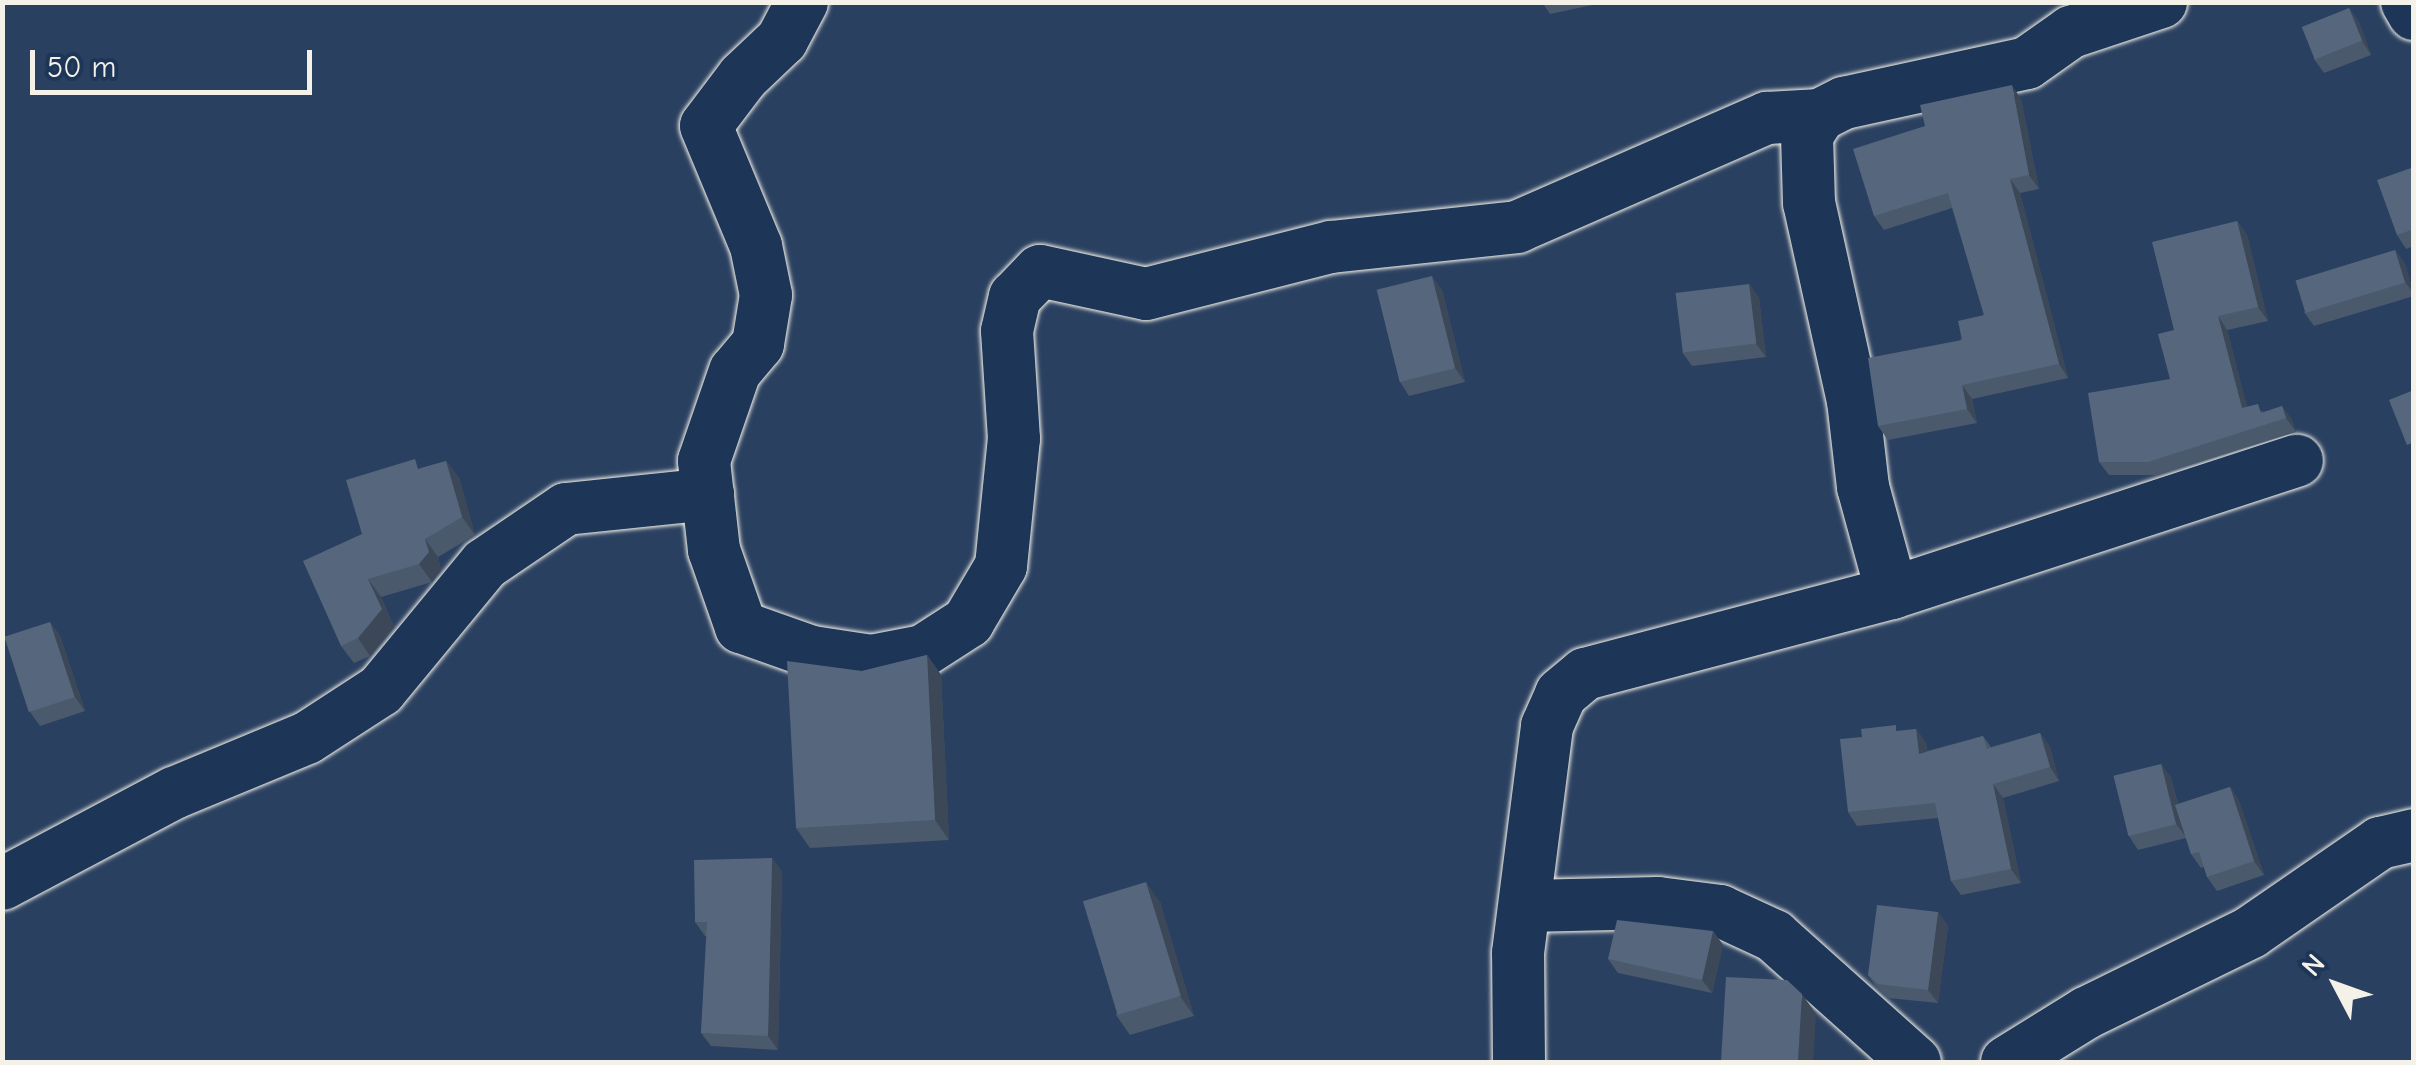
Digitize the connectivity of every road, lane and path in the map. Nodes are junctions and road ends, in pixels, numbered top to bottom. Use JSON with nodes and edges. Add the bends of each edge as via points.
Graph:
{"nodes":[{"id":1,"x":802,"y":2,"type":"edge"},
{"id":2,"x":2161,"y":2,"type":"edge"},
{"id":3,"x":2407,"y":2,"type":"edge"},
{"id":4,"x":2414,"y":14,"type":"edge"},
{"id":5,"x":1820,"y":115,"type":"junction"},
{"id":6,"x":2297,"y":461,"type":"dead end"},
{"id":7,"x":708,"y":494,"type":"junction"},
{"id":8,"x":1892,"y":593,"type":"junction"},
{"id":9,"x":2414,"y":836,"type":"edge"},
{"id":10,"x":2,"y":884,"type":"edge"},
{"id":11,"x":1527,"y":906,"type":"junction"},
{"id":12,"x":1519,"y":1062,"type":"edge"},
{"id":13,"x":1915,"y":1062,"type":"edge"},
{"id":14,"x":2008,"y":1062,"type":"edge"}],
"edges":[{"from":1,"to":7,"type":"street","via":[[782,40],[743,76],[706,126],[756,246],[766,295],[758,344],[735,372],[704,461]]},
{"from":2,"to":5,"type":"street","via":[[2072,32],[2027,64]]},
{"from":3,"to":4,"type":"street"},
{"from":5,"to":7,"type":"street","via":[[1767,118],[1517,227],[1331,247],[1146,294],[1040,271],[1015,297],[1007,331],[1014,440],[1001,566],[968,622],[923,650],[871,661],[812,652],[741,626],[714,550]]},
{"from":5,"to":8,"type":"street","via":[[1807,135],[1810,204],[1853,401],[1864,487]]},
{"from":6,"to":8,"type":"street"},
{"from":7,"to":10,"type":"street","via":[[566,509],[485,564],[381,690],[306,738],[174,793]]},
{"from":8,"to":11,"type":"street","via":[[1585,674],[1561,694],[1547,726]]},
{"from":9,"to":14,"type":"street","via":[[2380,844],[2250,932],[2086,1013]]},
{"from":11,"to":12,"type":"street","via":[[1517,971]]},
{"from":11,"to":13,"type":"street","via":[[1658,903],[1720,911],[1774,936]]}]}
